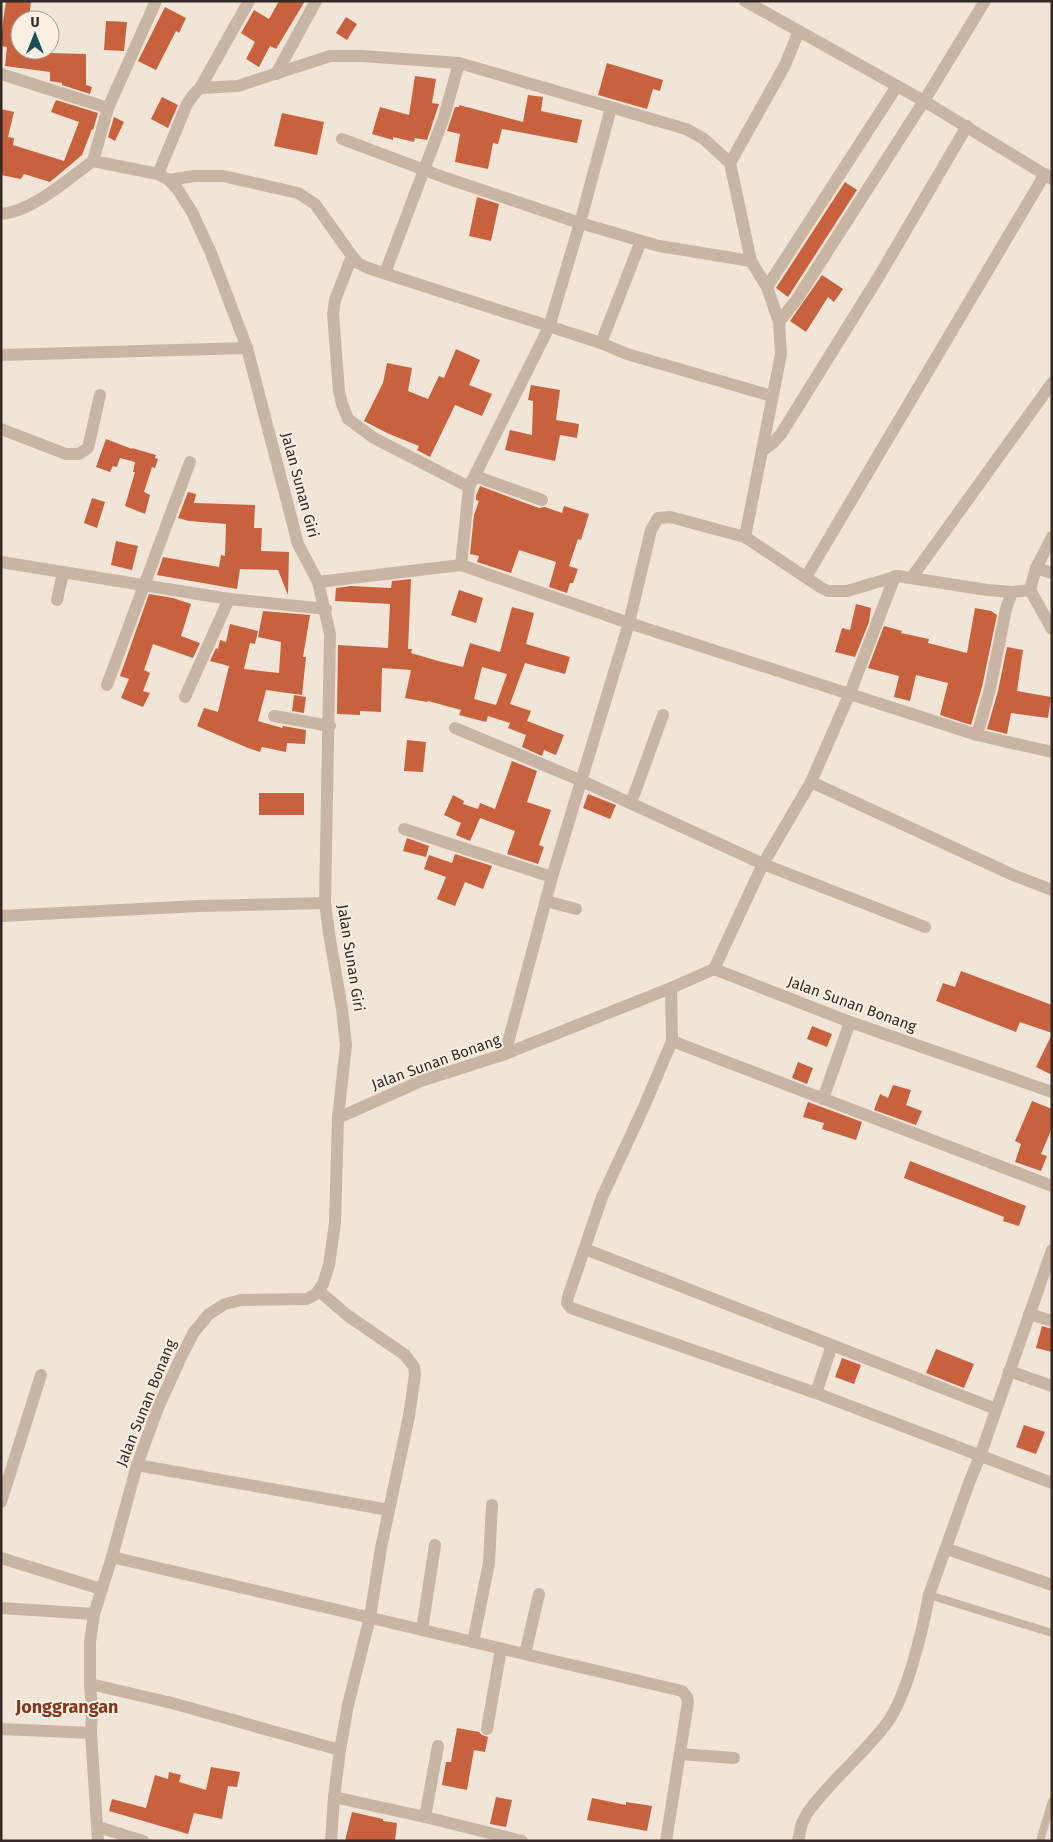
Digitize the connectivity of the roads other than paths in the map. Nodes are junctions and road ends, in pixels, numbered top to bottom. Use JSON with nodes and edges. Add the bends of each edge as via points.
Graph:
{"nodes":[{"id":1,"x":156,"y":1,"type":"edge"},
{"id":2,"x":249,"y":1,"type":"edge"},
{"id":3,"x":316,"y":1,"type":"edge"},
{"id":4,"x":745,"y":1,"type":"edge"},
{"id":5,"x":986,"y":1,"type":"edge"},
{"id":6,"x":799,"y":31,"type":"junction"},
{"id":7,"x":459,"y":63,"type":"junction"},
{"id":8,"x":1,"y":74,"type":"edge"},
{"id":9,"x":276,"y":74,"type":"junction"},
{"id":10,"x":897,"y":86,"type":"junction"},
{"id":11,"x":200,"y":88,"type":"junction"},
{"id":12,"x":924,"y":101,"type":"junction"},
{"id":13,"x":108,"y":108,"type":"junction"},
{"id":14,"x":611,"y":108,"type":"junction"},
{"id":15,"x":967,"y":126,"type":"junction"},
{"id":16,"x":342,"y":139,"type":"dead end"},
{"id":17,"x":93,"y":161,"type":"junction"},
{"id":18,"x":730,"y":163,"type":"junction"},
{"id":19,"x":424,"y":170,"type":"junction"},
{"id":20,"x":1048,"y":176,"type":"edge"},
{"id":21,"x":164,"y":177,"type":"junction"},
{"id":22,"x":1,"y":214,"type":"edge"},
{"id":23,"x":580,"y":223,"type":"junction"},
{"id":24,"x":641,"y":241,"type":"junction"},
{"id":25,"x":352,"y":256,"type":"junction"},
{"id":26,"x":751,"y":261,"type":"junction"},
{"id":27,"x":385,"y":273,"type":"junction"},
{"id":28,"x":767,"y":287,"type":"junction"},
{"id":29,"x":779,"y":322,"type":"junction"},
{"id":30,"x":549,"y":327,"type":"junction"},
{"id":31,"x":601,"y":343,"type":"junction"},
{"id":32,"x":247,"y":348,"type":"junction"},
{"id":33,"x":1,"y":355,"type":"edge"},
{"id":34,"x":1052,"y":383,"type":"edge"},
{"id":35,"x":100,"y":395,"type":"dead end"},
{"id":36,"x":772,"y":396,"type":"junction"},
{"id":37,"x":1,"y":429,"type":"edge"},
{"id":38,"x":762,"y":451,"type":"junction"},
{"id":39,"x":190,"y":462,"type":"dead end"},
{"id":40,"x":472,"y":482,"type":"junction"},
{"id":41,"x":542,"y":500,"type":"dead end"},
{"id":42,"x":744,"y":536,"type":"junction"},
{"id":43,"x":1052,"y":537,"type":"edge"},
{"id":44,"x":1,"y":562,"type":"edge"},
{"id":45,"x":461,"y":565,"type":"junction"},
{"id":46,"x":1036,"y":568,"type":"junction"},
{"id":47,"x":63,"y":573,"type":"junction"},
{"id":48,"x":1052,"y":573,"type":"edge"},
{"id":49,"x":895,"y":576,"type":"junction"},
{"id":50,"x":806,"y":577,"type":"junction"},
{"id":51,"x":912,"y":577,"type":"junction"},
{"id":52,"x":318,"y":582,"type":"junction"},
{"id":53,"x":145,"y":586,"type":"junction"},
{"id":54,"x":1030,"y":590,"type":"junction"},
{"id":55,"x":1012,"y":592,"type":"junction"},
{"id":56,"x":229,"y":599,"type":"junction"},
{"id":57,"x":57,"y":600,"type":"dead end"},
{"id":58,"x":326,"y":609,"type":"junction"},
{"id":59,"x":630,"y":623,"type":"junction"},
{"id":60,"x":1052,"y":629,"type":"edge"},
{"id":61,"x":107,"y":685,"type":"dead end"},
{"id":62,"x":850,"y":694,"type":"junction"},
{"id":63,"x":185,"y":697,"type":"dead end"},
{"id":64,"x":663,"y":715,"type":"dead end"},
{"id":65,"x":274,"y":716,"type":"dead end"},
{"id":66,"x":330,"y":726,"type":"junction"},
{"id":67,"x":455,"y":728,"type":"dead end"},
{"id":68,"x":977,"y":735,"type":"junction"},
{"id":69,"x":1052,"y":752,"type":"edge"},
{"id":70,"x":582,"y":780,"type":"junction"},
{"id":71,"x":811,"y":782,"type":"junction"},
{"id":72,"x":631,"y":802,"type":"junction"},
{"id":73,"x":404,"y":829,"type":"dead end"},
{"id":74,"x":763,"y":864,"type":"junction"},
{"id":75,"x":552,"y":878,"type":"junction"},
{"id":76,"x":1052,"y":890,"type":"edge"},
{"id":77,"x":546,"y":901,"type":"junction"},
{"id":78,"x":325,"y":903,"type":"junction"},
{"id":79,"x":576,"y":909,"type":"dead end"},
{"id":80,"x":1,"y":916,"type":"edge"},
{"id":81,"x":925,"y":927,"type":"dead end"},
{"id":82,"x":714,"y":969,"type":"junction"},
{"id":83,"x":670,"y":988,"type":"junction"},
{"id":84,"x":850,"y":1022,"type":"junction"},
{"id":85,"x":672,"y":1041,"type":"junction"},
{"id":86,"x":505,"y":1054,"type":"junction"},
{"id":87,"x":1052,"y":1092,"type":"edge"},
{"id":88,"x":823,"y":1099,"type":"junction"},
{"id":89,"x":338,"y":1118,"type":"junction"},
{"id":90,"x":1052,"y":1186,"type":"edge"},
{"id":91,"x":585,"y":1249,"type":"junction"},
{"id":92,"x":1052,"y":1250,"type":"edge"},
{"id":93,"x":319,"y":1291,"type":"junction"},
{"id":94,"x":1029,"y":1314,"type":"junction"},
{"id":95,"x":1052,"y":1321,"type":"edge"},
{"id":96,"x":832,"y":1345,"type":"junction"},
{"id":97,"x":1009,"y":1371,"type":"junction"},
{"id":98,"x":41,"y":1375,"type":"dead end"},
{"id":99,"x":1052,"y":1386,"type":"edge"},
{"id":100,"x":816,"y":1392,"type":"junction"},
{"id":101,"x":996,"y":1409,"type":"junction"},
{"id":102,"x":980,"y":1456,"type":"junction"},
{"id":103,"x":137,"y":1465,"type":"junction"},
{"id":104,"x":1052,"y":1483,"type":"edge"},
{"id":105,"x":1,"y":1502,"type":"edge"},
{"id":106,"x":492,"y":1505,"type":"dead end"},
{"id":107,"x":389,"y":1510,"type":"junction"},
{"id":108,"x":435,"y":1545,"type":"dead end"},
{"id":109,"x":947,"y":1548,"type":"junction"},
{"id":110,"x":112,"y":1557,"type":"junction"},
{"id":111,"x":1,"y":1558,"type":"edge"},
{"id":112,"x":1052,"y":1585,"type":"edge"},
{"id":113,"x":100,"y":1589,"type":"junction"},
{"id":114,"x":539,"y":1594,"type":"dead end"},
{"id":115,"x":929,"y":1596,"type":"junction"},
{"id":116,"x":1,"y":1608,"type":"edge"},
{"id":117,"x":94,"y":1614,"type":"junction"},
{"id":118,"x":370,"y":1617,"type":"junction"},
{"id":119,"x":422,"y":1630,"type":"junction"},
{"id":120,"x":1052,"y":1633,"type":"edge"},
{"id":121,"x":473,"y":1642,"type":"junction"},
{"id":122,"x":501,"y":1649,"type":"junction"},
{"id":123,"x":525,"y":1654,"type":"junction"},
{"id":124,"x":90,"y":1684,"type":"junction"},
{"id":125,"x":1,"y":1729,"type":"edge"},
{"id":126,"x":487,"y":1729,"type":"dead end"},
{"id":127,"x":91,"y":1733,"type":"junction"},
{"id":128,"x":438,"y":1746,"type":"dead end"},
{"id":129,"x":340,"y":1750,"type":"junction"},
{"id":130,"x":680,"y":1754,"type":"junction"},
{"id":131,"x":734,"y":1758,"type":"dead end"},
{"id":132,"x":334,"y":1797,"type":"junction"},
{"id":133,"x":1052,"y":1801,"type":"edge"},
{"id":134,"x":425,"y":1816,"type":"junction"},
{"id":135,"x":1049,"y":1820,"type":"edge"},
{"id":136,"x":98,"y":1827,"type":"junction"},
{"id":137,"x":800,"y":1840,"type":"edge"},
{"id":138,"x":98,"y":1841,"type":"edge"},
{"id":139,"x":143,"y":1841,"type":"edge"},
{"id":140,"x":331,"y":1841,"type":"edge"},
{"id":141,"x":522,"y":1841,"type":"edge"},
{"id":142,"x":666,"y":1841,"type":"edge"},
{"id":143,"x":1040,"y":1841,"type":"edge"}],
"edges":[{"from":1,"to":13,"type":"street"},
{"from":2,"to":11,"type":"street"},
{"from":3,"to":9,"type":"street"},
{"from":4,"to":6,"type":"street"},
{"from":5,"to":12,"type":"street"},
{"from":6,"to":10,"type":"street"},
{"from":6,"to":18,"type":"street","via":[[785,65]]},
{"from":7,"to":9,"type":"street","via":[[330,56]]},
{"from":7,"to":14,"type":"street"},
{"from":7,"to":19,"type":"street","via":[[444,117]]},
{"from":8,"to":13,"type":"street"},
{"from":9,"to":11,"type":"street","via":[[238,86]]},
{"from":10,"to":12,"type":"street"},
{"from":10,"to":28,"type":"street"},
{"from":11,"to":21,"type":"street","via":[[187,104]]},
{"from":12,"to":15,"type":"street"},
{"from":12,"to":29,"type":"street"},
{"from":13,"to":17,"type":"street"},
{"from":14,"to":18,"type":"street","via":[[697,133]]},
{"from":14,"to":23,"type":"street"},
{"from":15,"to":20,"type":"street"},
{"from":15,"to":38,"type":"street","via":[[878,278],[780,434]]},
{"from":16,"to":19,"type":"street"},
{"from":17,"to":21,"type":"street"},
{"from":17,"to":22,"type":"street","via":[[33,203]]},
{"from":18,"to":26,"type":"street"},
{"from":19,"to":23,"type":"street"},
{"from":19,"to":27,"type":"street"},
{"from":20,"to":50,"type":"street"},
{"from":21,"to":25,"type":"street","via":[[223,176],[298,193],[314,204]]},
{"from":21,"to":32,"type":"street","name":"Jalan Sunan Giri","via":[[178,190],[192,212]]},
{"from":23,"to":24,"type":"street"},
{"from":23,"to":30,"type":"street"},
{"from":24,"to":26,"type":"street"},
{"from":24,"to":31,"type":"street"},
{"from":25,"to":27,"type":"street","via":[[358,263]]},
{"from":25,"to":40,"type":"street","via":[[333,314],[340,391],[348,419],[374,438]]},
{"from":26,"to":28,"type":"street"},
{"from":27,"to":30,"type":"street"},
{"from":28,"to":29,"type":"street"},
{"from":29,"to":36,"type":"street","via":[[781,354]]},
{"from":30,"to":31,"type":"street"},
{"from":30,"to":40,"type":"street"},
{"from":31,"to":36,"type":"street","via":[[627,354]]},
{"from":32,"to":33,"type":"street"},
{"from":32,"to":52,"type":"street","name":"Jalan Sunan Giri","via":[[298,544]]},
{"from":34,"to":51,"type":"street"},
{"from":35,"to":37,"type":"street","via":[[88,448],[79,454],[66,454]]},
{"from":36,"to":38,"type":"street"},
{"from":38,"to":42,"type":"street"},
{"from":39,"to":53,"type":"street"},
{"from":40,"to":41,"type":"street"},
{"from":40,"to":45,"type":"street"},
{"from":42,"to":50,"type":"street"},
{"from":42,"to":59,"type":"street","via":[[670,517],[658,518],[651,530]]},
{"from":43,"to":46,"type":"street"},
{"from":44,"to":47,"type":"street"},
{"from":45,"to":52,"type":"street"},
{"from":45,"to":59,"type":"street"},
{"from":46,"to":48,"type":"street"},
{"from":46,"to":54,"type":"street"},
{"from":47,"to":53,"type":"street"},
{"from":47,"to":57,"type":"street"},
{"from":49,"to":50,"type":"street","via":[[838,592],[820,588]]},
{"from":49,"to":51,"type":"street"},
{"from":49,"to":62,"type":"street"},
{"from":51,"to":55,"type":"street","via":[[966,588]]},
{"from":52,"to":58,"type":"street","name":"Jalan Sunan Giri"},
{"from":53,"to":56,"type":"street"},
{"from":53,"to":61,"type":"street"},
{"from":54,"to":55,"type":"street"},
{"from":54,"to":60,"type":"street"},
{"from":55,"to":68,"type":"street"},
{"from":56,"to":58,"type":"street"},
{"from":56,"to":63,"type":"street"},
{"from":58,"to":66,"type":"street","name":"Jalan Sunan Giri","via":[[330,634]]},
{"from":59,"to":62,"type":"street"},
{"from":59,"to":70,"type":"street"},
{"from":62,"to":68,"type":"street"},
{"from":62,"to":71,"type":"street"},
{"from":64,"to":72,"type":"street"},
{"from":65,"to":66,"type":"street"},
{"from":66,"to":78,"type":"street","name":"Jalan Sunan Giri"},
{"from":67,"to":70,"type":"street"},
{"from":68,"to":69,"type":"street"},
{"from":70,"to":72,"type":"street"},
{"from":70,"to":75,"type":"street"},
{"from":71,"to":74,"type":"street"},
{"from":71,"to":76,"type":"street","via":[[1013,876]]},
{"from":72,"to":74,"type":"street"},
{"from":73,"to":75,"type":"street"},
{"from":74,"to":81,"type":"street"},
{"from":74,"to":82,"type":"street"},
{"from":75,"to":77,"type":"street"},
{"from":77,"to":79,"type":"street"},
{"from":77,"to":86,"type":"street"},
{"from":78,"to":80,"type":"street"},
{"from":78,"to":89,"type":"street","name":"Jalan Sunan Giri","via":[[346,1045]]},
{"from":82,"to":83,"type":"street","name":"Jalan Sunan Bonang"},
{"from":82,"to":84,"type":"street","name":"Jalan Sunan Bonang"},
{"from":83,"to":85,"type":"street"},
{"from":83,"to":86,"type":"street","name":"Jalan Sunan Bonang"},
{"from":84,"to":87,"type":"street","name":"Jalan Sunan Bonang"},
{"from":84,"to":88,"type":"street"},
{"from":85,"to":88,"type":"street"},
{"from":85,"to":91,"type":"street","via":[[602,1197]]},
{"from":86,"to":89,"type":"street","name":"Jalan Sunan Bonang","via":[[421,1081]]},
{"from":88,"to":90,"type":"street"},
{"from":89,"to":93,"type":"street","via":[[335,1223],[329,1265]]},
{"from":91,"to":96,"type":"street"},
{"from":91,"to":100,"type":"street","via":[[568,1297],[567,1304],[571,1308]]},
{"from":92,"to":94,"type":"street"},
{"from":93,"to":103,"type":"street","name":"Jalan Sunan Bonang","via":[[301,1300],[240,1300],[225,1304],[209,1314],[194,1332],[181,1357]]},
{"from":93,"to":107,"type":"street","via":[[347,1315],[405,1355],[414,1367],[409,1416]]},
{"from":94,"to":95,"type":"street"},
{"from":94,"to":97,"type":"street"},
{"from":96,"to":100,"type":"street"},
{"from":96,"to":101,"type":"street"},
{"from":97,"to":99,"type":"street"},
{"from":97,"to":101,"type":"street"},
{"from":98,"to":105,"type":"street"},
{"from":100,"to":102,"type":"street"},
{"from":101,"to":102,"type":"street"},
{"from":102,"to":104,"type":"street"},
{"from":102,"to":109,"type":"street"},
{"from":103,"to":107,"type":"street"},
{"from":103,"to":110,"type":"street","name":"Jalan Sunan Bonang"},
{"from":106,"to":121,"type":"street","via":[[489,1563]]},
{"from":107,"to":118,"type":"street"},
{"from":108,"to":119,"type":"street"},
{"from":109,"to":112,"type":"street"},
{"from":109,"to":115,"type":"street"},
{"from":110,"to":113,"type":"street","name":"Jalan Sunan Bonang"},
{"from":110,"to":118,"type":"street"},
{"from":111,"to":113,"type":"street"},
{"from":113,"to":117,"type":"street","name":"Jalan Sunan Bonang"},
{"from":114,"to":123,"type":"street"},
{"from":115,"to":120,"type":"lane"},
{"from":115,"to":137,"type":"street","via":[[912,1665],[895,1710],[816,1801],[802,1823]]},
{"from":116,"to":117,"type":"street"},
{"from":117,"to":124,"type":"street","name":"Jalan Sunan Bonang"},
{"from":118,"to":119,"type":"street"},
{"from":118,"to":129,"type":"street"},
{"from":119,"to":121,"type":"street"},
{"from":121,"to":122,"type":"street"},
{"from":122,"to":123,"type":"street"},
{"from":122,"to":126,"type":"street"},
{"from":123,"to":130,"type":"street","via":[[682,1691],[688,1702]]},
{"from":124,"to":127,"type":"street","name":"Jalan Sunan Bonang"},
{"from":124,"to":129,"type":"street","via":[[172,1703]]},
{"from":125,"to":127,"type":"street"},
{"from":127,"to":136,"type":"street","name":"Jalan Sunan Bonang"},
{"from":128,"to":134,"type":"street"},
{"from":129,"to":132,"type":"street"},
{"from":130,"to":131,"type":"street"},
{"from":130,"to":142,"type":"street"},
{"from":132,"to":134,"type":"street"},
{"from":132,"to":140,"type":"street"},
{"from":133,"to":135,"type":"lane"},
{"from":134,"to":141,"type":"street"},
{"from":135,"to":143,"type":"lane"},
{"from":136,"to":138,"type":"street","name":"Jalan Sunan Bonang"},
{"from":136,"to":139,"type":"street"}]}
